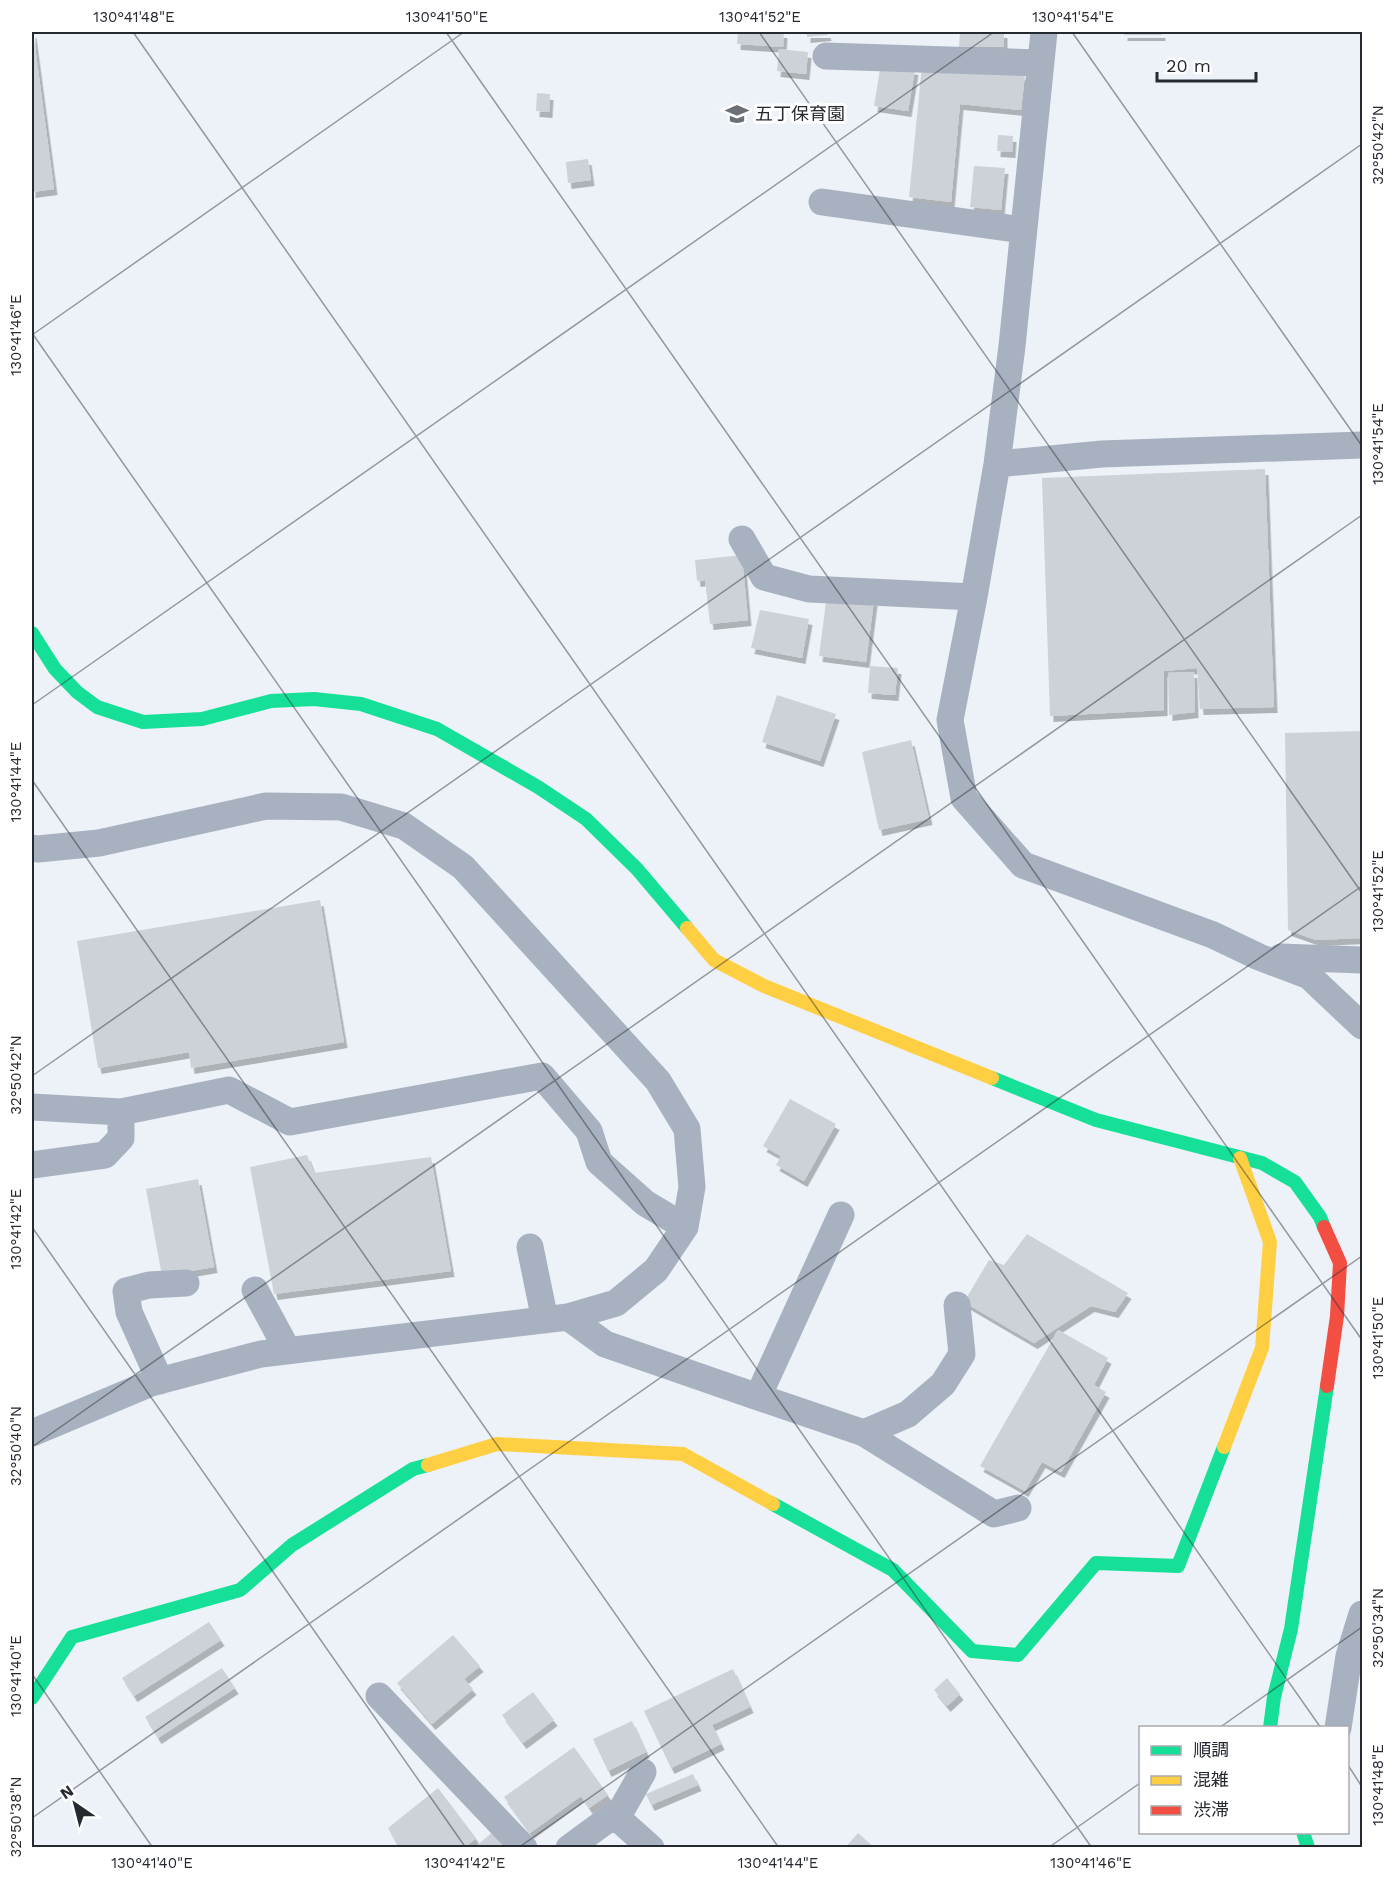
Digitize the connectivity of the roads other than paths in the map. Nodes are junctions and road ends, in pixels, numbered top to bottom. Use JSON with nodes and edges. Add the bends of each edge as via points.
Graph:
{"nodes":[{"id":1,"x":1044,"y":32,"type":"edge"},
{"id":2,"x":826,"y":56,"type":"dead end"},
{"id":3,"x":1040,"y":63,"type":"junction"},
{"id":4,"x":822,"y":202,"type":"dead end"},
{"id":5,"x":1022,"y":230,"type":"junction"},
{"id":6,"x":1362,"y":445,"type":"edge"},
{"id":7,"x":997,"y":464,"type":"junction"},
{"id":8,"x":742,"y":539,"type":"dead end"},
{"id":9,"x":974,"y":597,"type":"junction"},
{"id":10,"x":32,"y":633,"type":"edge"},
{"id":11,"x":32,"y":848,"type":"edge"},
{"id":12,"x":1259,"y":957,"type":"junction"},
{"id":13,"x":1362,"y":960,"type":"edge"},
{"id":14,"x":1362,"y":1026,"type":"edge"},
{"id":15,"x":32,"y":1107,"type":"edge"},
{"id":16,"x":120,"y":1112,"type":"junction"},
{"id":17,"x":1240,"y":1158,"type":"junction"},
{"id":18,"x":32,"y":1165,"type":"edge"},
{"id":19,"x":841,"y":1215,"type":"dead end"},
{"id":20,"x":686,"y":1227,"type":"junction"},
{"id":21,"x":530,"y":1247,"type":"dead end"},
{"id":22,"x":186,"y":1283,"type":"dead end"},
{"id":23,"x":255,"y":1290,"type":"dead end"},
{"id":24,"x":957,"y":1305,"type":"dead end"},
{"id":25,"x":557,"y":1318,"type":"junction"},
{"id":26,"x":288,"y":1351,"type":"junction"},
{"id":27,"x":160,"y":1381,"type":"junction"},
{"id":28,"x":758,"y":1397,"type":"junction"},
{"id":29,"x":32,"y":1433,"type":"edge"},
{"id":30,"x":864,"y":1433,"type":"junction"},
{"id":31,"x":1018,"y":1508,"type":"dead end"},
{"id":32,"x":1362,"y":1614,"type":"edge"},
{"id":33,"x":379,"y":1696,"type":"dead end"},
{"id":34,"x":32,"y":1698,"type":"edge"},
{"id":35,"x":1270,"y":1726,"type":"edge"},
{"id":36,"x":1338,"y":1726,"type":"edge"},
{"id":37,"x":643,"y":1772,"type":"dead end"},
{"id":38,"x":614,"y":1815,"type":"junction"},
{"id":39,"x":524,"y":1848,"type":"edge"},
{"id":40,"x":569,"y":1848,"type":"edge"},
{"id":41,"x":651,"y":1848,"type":"edge"}],
"edges":[{"from":1,"to":3,"type":"street"},
{"from":2,"to":3,"type":"street"},
{"from":3,"to":5,"type":"street"},
{"from":4,"to":5,"type":"street"},
{"from":5,"to":7,"type":"street"},
{"from":6,"to":7,"type":"street","via":[[1102,454]]},
{"from":7,"to":9,"type":"street"},
{"from":8,"to":9,"type":"street","via":[[765,577],[809,589]]},
{"from":9,"to":12,"type":"street","via":[[950,720],[964,798],[1023,865],[1213,935]]},
{"from":10,"to":17,"type":"street","via":[[55,669],[77,692],[97,707],[143,722],[202,719],[271,700],[314,699],[361,704],[437,729],[586,819],[637,869],[714,960],[764,986],[1096,1119]]},
{"from":11,"to":20,"type":"street","via":[[99,843],[266,806],[341,807],[404,826],[463,867],[658,1082],[687,1130],[692,1187]]},
{"from":12,"to":13,"type":"street"},
{"from":12,"to":14,"type":"street","via":[[1309,976]]},
{"from":15,"to":16,"type":"street"},
{"from":16,"to":18,"type":"street","via":[[121,1137],[105,1155]]},
{"from":16,"to":20,"type":"street","via":[[229,1090],[290,1122],[542,1076],[589,1131],[599,1162],[645,1203]]},
{"from":17,"to":34,"type":"street","via":[[1270,1242],[1262,1348],[1178,1566],[1096,1563],[1018,1656],[972,1651],[894,1570],[683,1454],[497,1444],[413,1469],[292,1545],[240,1590],[72,1638]]},
{"from":17,"to":35,"type":"street","via":[[1262,1163],[1295,1182],[1320,1217],[1340,1263],[1337,1316],[1291,1629]]},
{"from":19,"to":28,"type":"street"},
{"from":20,"to":25,"type":"street","via":[[656,1270],[616,1303]]},
{"from":21,"to":25,"type":"street"},
{"from":22,"to":27,"type":"street","via":[[126,1291],[129,1312]]},
{"from":23,"to":26,"type":"street"},
{"from":24,"to":30,"type":"street","via":[[962,1354],[943,1384],[908,1414]]},
{"from":25,"to":26,"type":"street"},
{"from":25,"to":28,"type":"street","via":[[605,1344]]},
{"from":26,"to":27,"type":"street","via":[[261,1354]]},
{"from":27,"to":29,"type":"street"},
{"from":28,"to":30,"type":"street"},
{"from":30,"to":31,"type":"street","via":[[994,1514]]},
{"from":32,"to":36,"type":"street","via":[[1349,1656]]},
{"from":33,"to":39,"type":"street"},
{"from":37,"to":38,"type":"street","via":[[622,1809]]},
{"from":38,"to":40,"type":"street"},
{"from":38,"to":41,"type":"street"}]}
